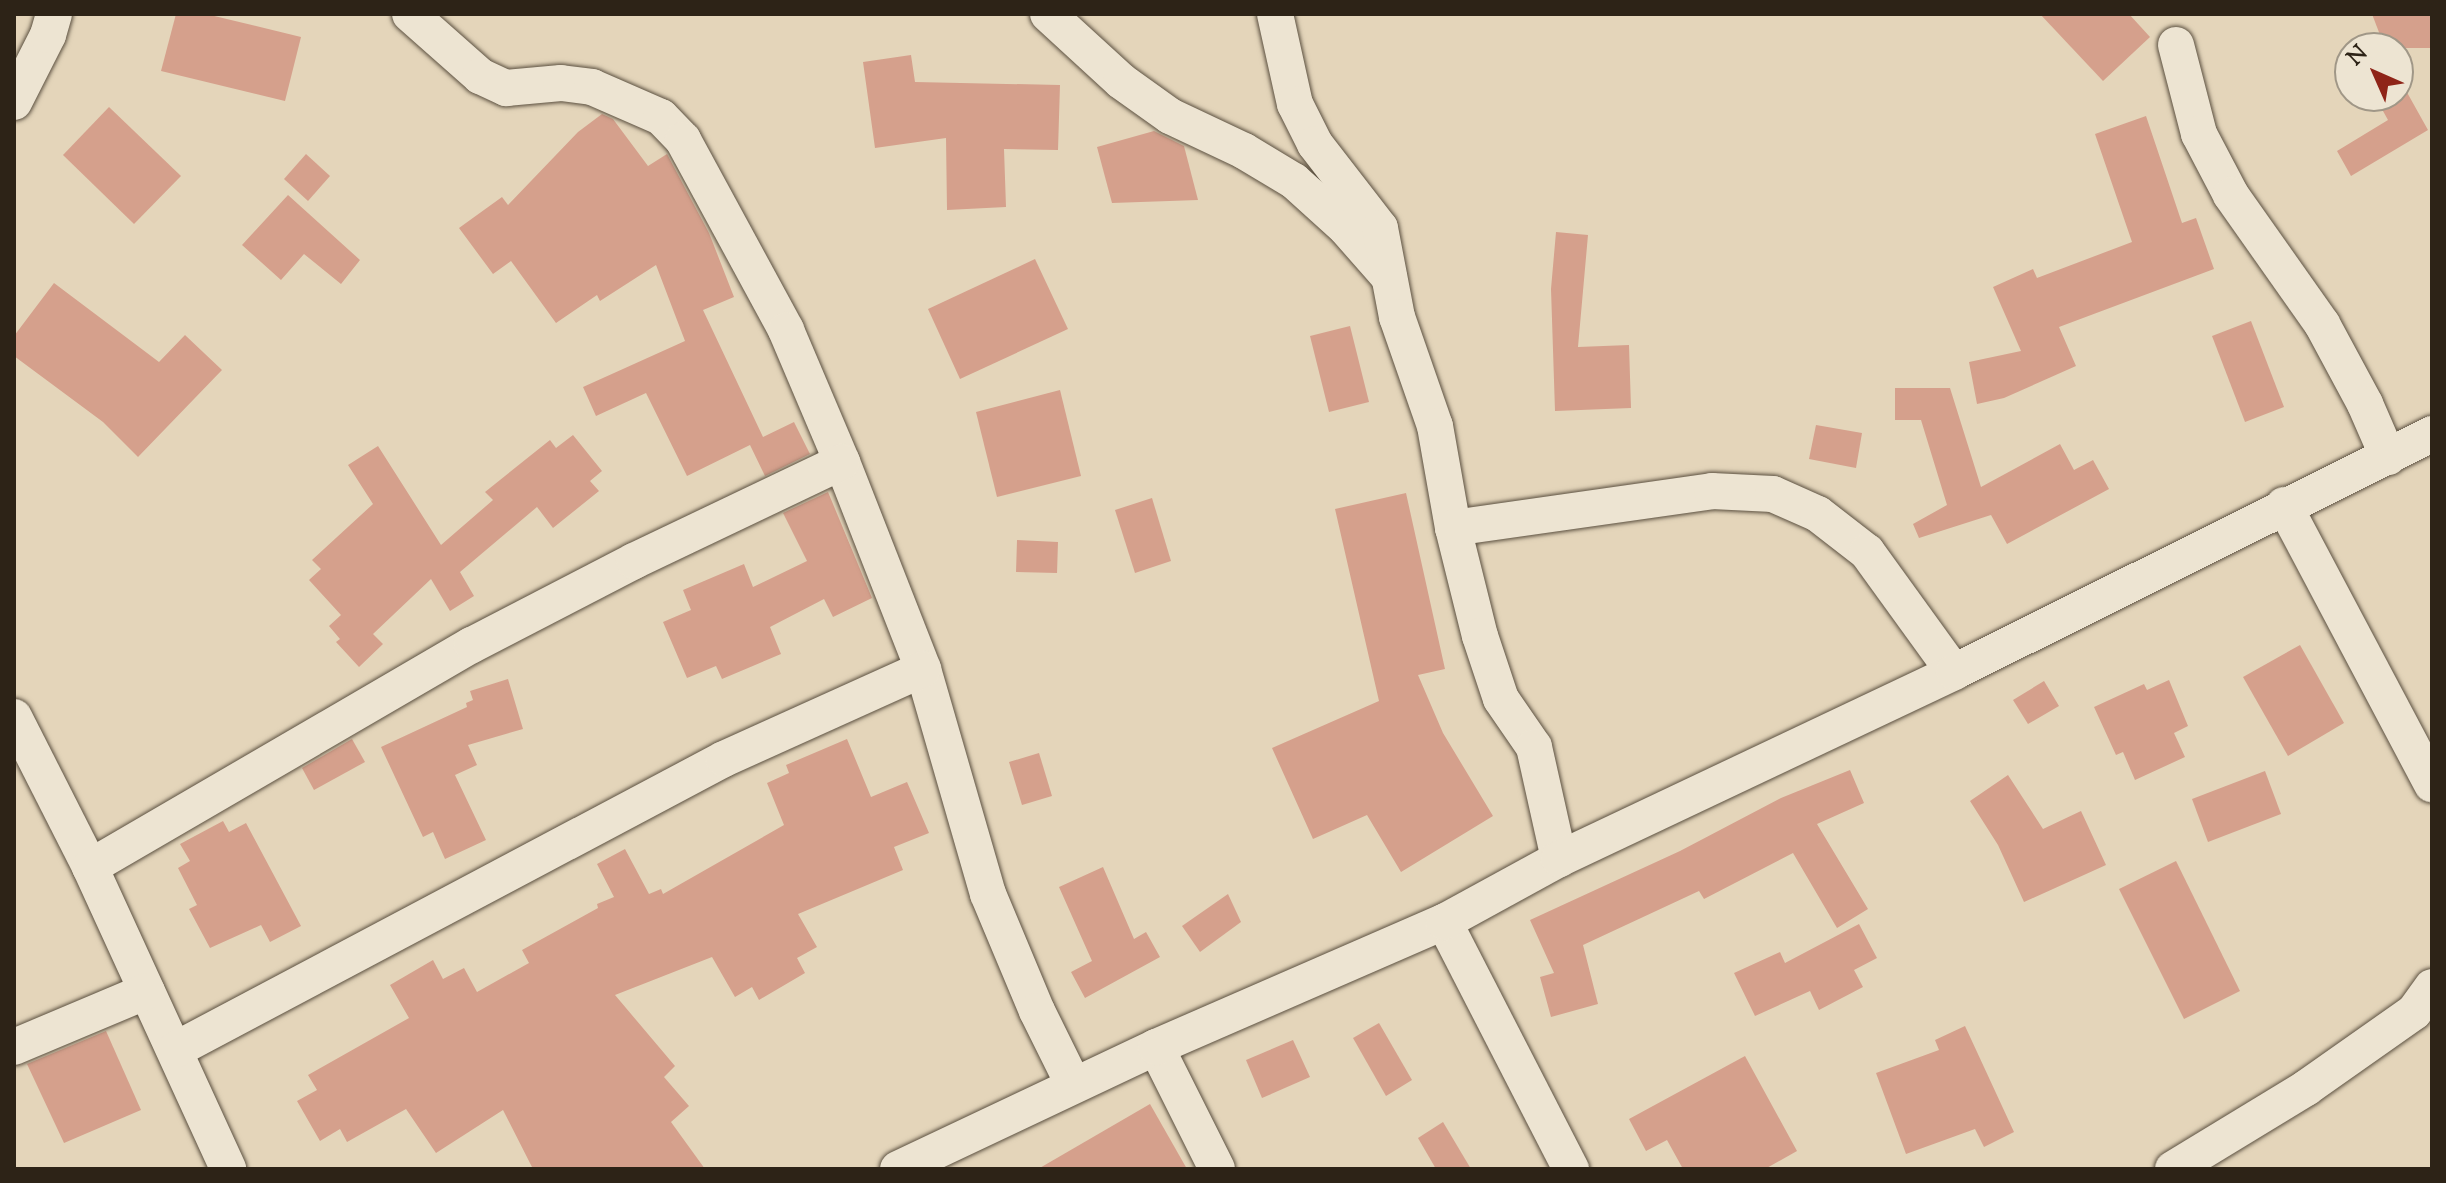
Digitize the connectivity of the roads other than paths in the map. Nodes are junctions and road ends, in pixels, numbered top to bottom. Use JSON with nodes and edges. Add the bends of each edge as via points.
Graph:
{"nodes":[{"id":1,"x":54,"y":14,"type":"edge"},
{"id":2,"x":410,"y":14,"type":"edge"},
{"id":3,"x":1048,"y":14,"type":"edge"},
{"id":4,"x":1275,"y":14,"type":"edge"},
{"id":5,"x":2176,"y":45,"type":"dead end"},
{"id":6,"x":14,"y":102,"type":"edge"},
{"id":7,"x":1390,"y":278,"type":"junction"},
{"id":8,"x":2432,"y":434,"type":"edge"},
{"id":9,"x":2388,"y":457,"type":"junction"},
{"id":10,"x":842,"y":462,"type":"junction"},
{"id":11,"x":2284,"y":505,"type":"junction"},
{"id":12,"x":1453,"y":528,"type":"junction"},
{"id":13,"x":923,"y":669,"type":"junction"},
{"id":14,"x":1954,"y":672,"type":"junction"},
{"id":15,"x":14,"y":717,"type":"edge"},
{"id":16,"x":2432,"y":784,"type":"edge"},
{"id":17,"x":1559,"y":859,"type":"junction"},
{"id":18,"x":90,"y":867,"type":"junction"},
{"id":19,"x":1444,"y":922,"type":"junction"},
{"id":20,"x":2432,"y":987,"type":"edge"},
{"id":21,"x":147,"y":991,"type":"junction"},
{"id":22,"x":14,"y":1047,"type":"edge"},
{"id":23,"x":1156,"y":1047,"type":"junction"},
{"id":24,"x":175,"y":1050,"type":"junction"},
{"id":25,"x":1073,"y":1084,"type":"junction"},
{"id":26,"x":228,"y":1169,"type":"edge"},
{"id":27,"x":898,"y":1169,"type":"edge"},
{"id":28,"x":1217,"y":1169,"type":"edge"},
{"id":29,"x":1571,"y":1169,"type":"edge"},
{"id":30,"x":2173,"y":1169,"type":"edge"}],
"edges":[{"from":1,"to":6,"type":"street"},
{"from":2,"to":10,"type":"street","via":[[480,76],[506,88],[561,83],[592,87],[661,117],[683,140],[786,330]]},
{"from":3,"to":7,"type":"street","via":[[1121,81],[1170,116],[1294,181]]},
{"from":4,"to":7,"type":"street","via":[[1295,104],[1315,144],[1380,228]]},
{"from":5,"to":9,"type":"street","via":[[2199,134],[2231,195],[2322,324]]},
{"from":7,"to":12,"type":"street","via":[[1397,317],[1435,426]]},
{"from":8,"to":9,"type":"street"},
{"from":9,"to":11,"type":"street"},
{"from":10,"to":13,"type":"street"},
{"from":10,"to":18,"type":"street","via":[[472,645]]},
{"from":11,"to":14,"type":"street"},
{"from":11,"to":16,"type":"street"},
{"from":12,"to":14,"type":"street","via":[[1712,491],[1773,494],[1818,514],[1867,552]]},
{"from":12,"to":17,"type":"street","via":[[1501,699],[1534,747]]},
{"from":13,"to":24,"type":"street","via":[[724,759]]},
{"from":13,"to":25,"type":"street","via":[[988,894]]},
{"from":14,"to":17,"type":"street"},
{"from":15,"to":18,"type":"street"},
{"from":17,"to":19,"type":"street"},
{"from":18,"to":21,"type":"street"},
{"from":19,"to":23,"type":"street"},
{"from":19,"to":29,"type":"street"},
{"from":20,"to":30,"type":"street","via":[[2414,1012],[2306,1088]]},
{"from":21,"to":22,"type":"street"},
{"from":21,"to":24,"type":"street"},
{"from":23,"to":25,"type":"street"},
{"from":23,"to":28,"type":"street"},
{"from":24,"to":26,"type":"street"},
{"from":25,"to":27,"type":"street"}]}
